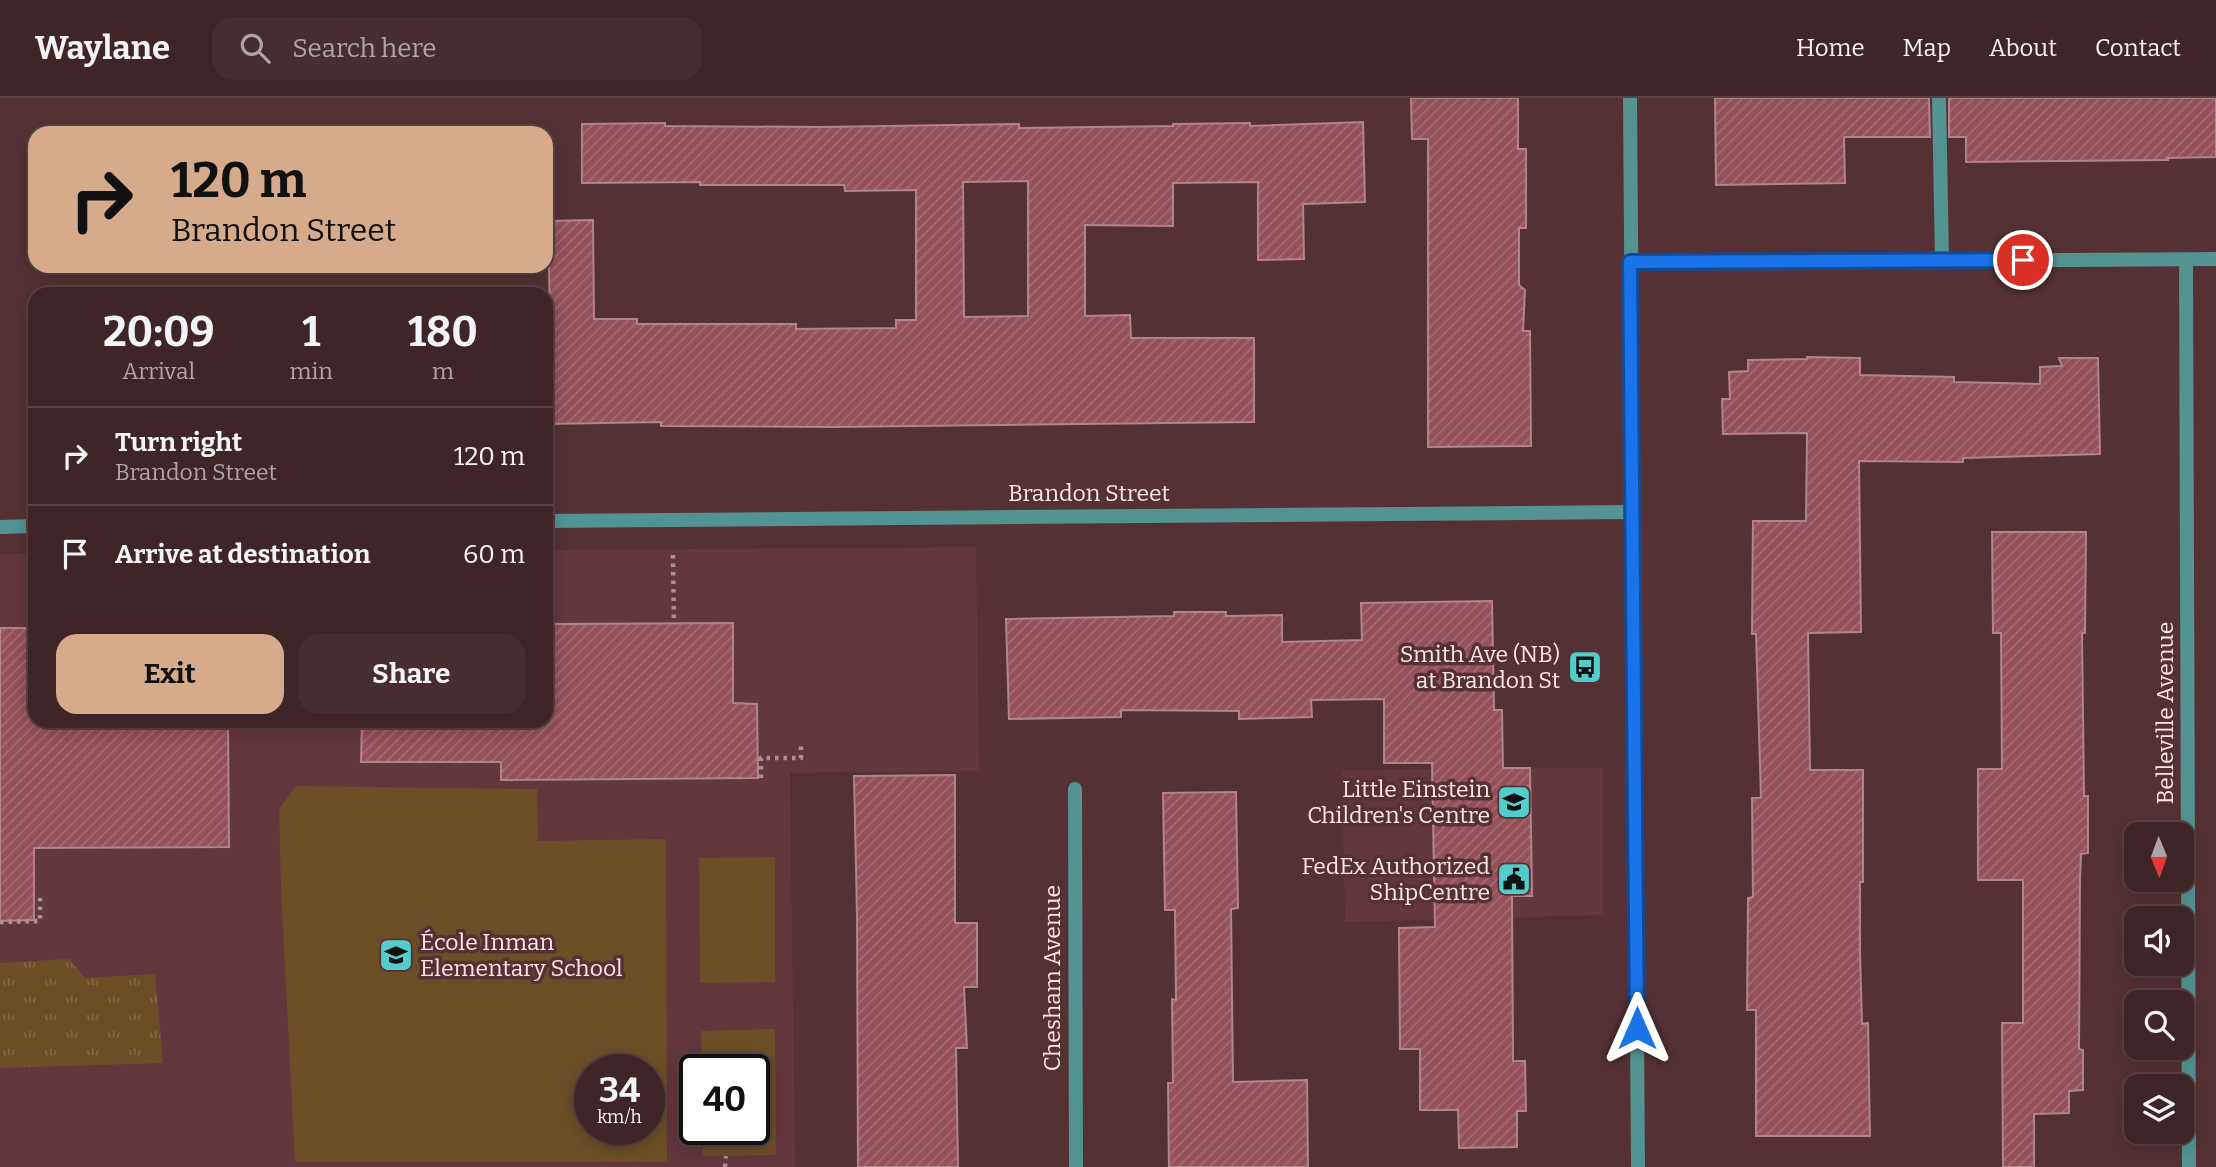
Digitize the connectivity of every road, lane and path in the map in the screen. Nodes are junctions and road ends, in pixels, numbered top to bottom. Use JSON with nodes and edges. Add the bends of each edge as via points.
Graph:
{"nodes":[{"id":1,"x":1630,"y":98,"type":"edge"},
{"id":2,"x":1939,"y":98,"type":"edge"},
{"id":3,"x":2216,"y":259,"type":"edge"},
{"id":4,"x":2186,"y":260,"type":"junction"},
{"id":5,"x":1942,"y":261,"type":"junction"},
{"id":6,"x":1630,"y":262,"type":"junction"},
{"id":7,"x":1633,"y":512,"type":"junction"},
{"id":8,"x":553,"y":520,"type":"edge"},
{"id":9,"x":28,"y":526,"type":"edge"},
{"id":10,"x":0,"y":527,"type":"edge"},
{"id":11,"x":673,"y":555,"type":"dead end"},
{"id":12,"x":674,"y":623,"type":"dead end"},
{"id":13,"x":801,"y":742,"type":"dead end"},
{"id":14,"x":761,"y":778,"type":"dead end"},
{"id":15,"x":1075,"y":789,"type":"dead end"},
{"id":16,"x":40,"y":898,"type":"dead end"},
{"id":17,"x":0,"y":922,"type":"edge"},
{"id":18,"x":726,"y":1156,"type":"dead end"},
{"id":19,"x":725,"y":1167,"type":"edge"},
{"id":20,"x":1076,"y":1167,"type":"edge"},
{"id":21,"x":1638,"y":1167,"type":"edge"},
{"id":22,"x":2189,"y":1167,"type":"edge"}],
"edges":[{"from":1,"to":6,"type":"street"},
{"from":2,"to":5,"type":"street"},
{"from":3,"to":4,"type":"street"},
{"from":4,"to":5,"type":"street"},
{"from":4,"to":22,"type":"street","name":"Belleville Avenue"},
{"from":5,"to":6,"type":"street"},
{"from":6,"to":7,"type":"street"},
{"from":7,"to":8,"type":"street","name":"Brandon Street"},
{"from":7,"to":21,"type":"street"},
{"from":9,"to":10,"type":"street"},
{"from":11,"to":12,"type":"path"},
{"from":13,"to":14,"type":"path","via":[[802,758],[761,758]]},
{"from":15,"to":20,"type":"street","name":"Chesham Avenue"},
{"from":16,"to":17,"type":"path","via":[[40,921]]},
{"from":18,"to":19,"type":"path"}]}
